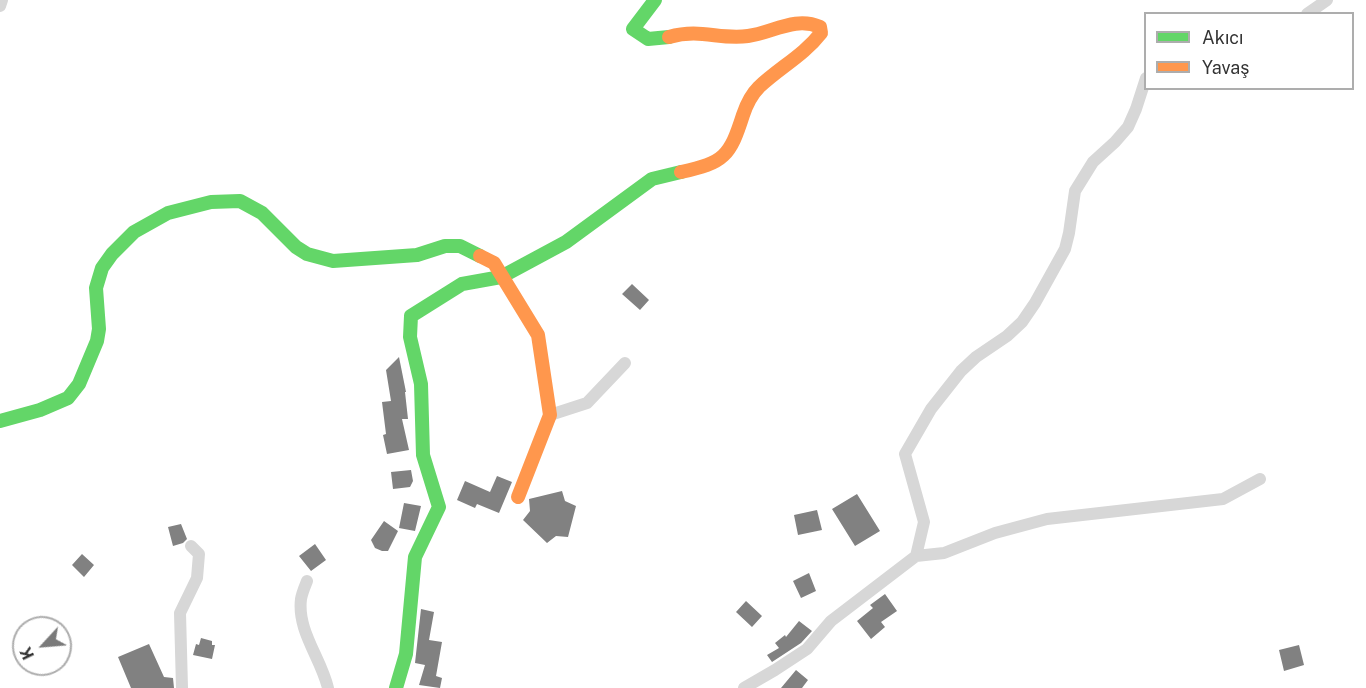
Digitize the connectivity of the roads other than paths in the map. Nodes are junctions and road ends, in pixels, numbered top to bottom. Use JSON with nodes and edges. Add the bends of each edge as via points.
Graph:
{"nodes":[{"id":1,"x":2,"y":0,"type":"edge"},
{"id":2,"x":655,"y":0,"type":"edge"},
{"id":3,"x":1327,"y":0,"type":"edge"},
{"id":4,"x":0,"y":6,"type":"edge"},
{"id":5,"x":1310,"y":12,"type":"edge"},
{"id":6,"x":1144,"y":84,"type":"edge"},
{"id":7,"x":501,"y":277,"type":"junction"},
{"id":8,"x":625,"y":363,"type":"dead end"},
{"id":9,"x":550,"y":415,"type":"junction"},
{"id":10,"x":0,"y":421,"type":"edge"},
{"id":11,"x":1260,"y":478,"type":"dead end"},
{"id":12,"x":518,"y":497,"type":"dead end"},
{"id":13,"x":191,"y":546,"type":"dead end"},
{"id":14,"x":916,"y":556,"type":"junction"},
{"id":15,"x":306,"y":581,"type":"dead end"},
{"id":16,"x":182,"y":688,"type":"edge"},
{"id":17,"x":327,"y":688,"type":"edge"},
{"id":18,"x":396,"y":688,"type":"edge"},
{"id":19,"x":744,"y":688,"type":"edge"}],
"edges":[{"from":1,"to":4,"type":"street"},
{"from":2,"to":7,"type":"street","via":[[633,29],[645,39],[706,32],[747,36],[814,23],[821,33],[812,46],[757,89],[725,155],[696,169],[652,179],[566,242]]},
{"from":3,"to":5,"type":"street"},
{"from":6,"to":14,"type":"street","via":[[1128,127],[1093,162],[1074,190],[1065,249],[1035,303],[1007,336],[961,371],[931,409],[905,453],[924,522]]},
{"from":7,"to":9,"type":"street","via":[[538,335]]},
{"from":7,"to":10,"type":"street","via":[[494,263],[460,246],[417,255],[333,261],[307,254],[262,213],[240,201],[211,202],[168,213],[134,232],[102,268],[96,288],[97,341],[79,384],[68,398]]},
{"from":7,"to":18,"type":"street","via":[[462,284],[411,316],[410,337],[421,384],[423,455],[439,507],[415,557],[405,654]]},
{"from":8,"to":9,"type":"street","via":[[586,403]]},
{"from":9,"to":12,"type":"street"},
{"from":11,"to":14,"type":"street","via":[[1223,499],[1047,519],[995,533],[944,553]]},
{"from":13,"to":16,"type":"street","via":[[199,554],[197,578],[180,613]]},
{"from":14,"to":19,"type":"street","via":[[831,621],[807,649]]},
{"from":15,"to":17,"type":"street","via":[[301,599],[302,621]]}]}
